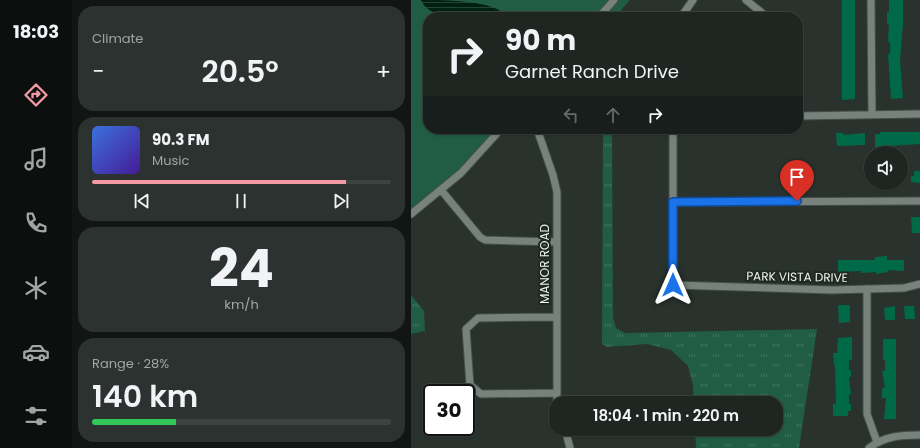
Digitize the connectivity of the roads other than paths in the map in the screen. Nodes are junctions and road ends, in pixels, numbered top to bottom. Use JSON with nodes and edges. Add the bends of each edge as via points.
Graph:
{"nodes":[{"id":1,"x":614,"y":0,"type":"edge"},
{"id":2,"x":693,"y":0,"type":"edge"},
{"id":3,"x":746,"y":0,"type":"edge"},
{"id":4,"x":871,"y":0,"type":"edge"},
{"id":5,"x":603,"y":12,"type":"edge"},
{"id":6,"x":685,"y":12,"type":"edge"},
{"id":7,"x":761,"y":12,"type":"edge"},
{"id":8,"x":920,"y":114,"type":"edge"},
{"id":9,"x":872,"y":115,"type":"junction"},
{"id":10,"x":803,"y":116,"type":"edge"},
{"id":11,"x":496,"y":134,"type":"edge"},
{"id":12,"x":539,"y":134,"type":"edge"},
{"id":13,"x":673,"y":134,"type":"edge"},
{"id":14,"x":441,"y":190,"type":"junction"},
{"id":15,"x":920,"y":201,"type":"edge"},
{"id":16,"x":673,"y":202,"type":"junction"},
{"id":17,"x":411,"y":214,"type":"edge"},
{"id":18,"x":556,"y":242,"type":"junction"},
{"id":19,"x":920,"y":284,"type":"edge"},
{"id":20,"x":867,"y":289,"type":"junction"},
{"id":21,"x":556,"y":317,"type":"junction"},
{"id":22,"x":557,"y":393,"type":"joint"},
{"id":23,"x":920,"y":435,"type":"edge"},
{"id":24,"x":567,"y":436,"type":"edge"},
{"id":25,"x":877,"y":442,"type":"junction"},
{"id":26,"x":570,"y":448,"type":"edge"},
{"id":27,"x":869,"y":448,"type":"edge"}],
"edges":[{"from":1,"to":5,"type":"street"},
{"from":2,"to":6,"type":"street"},
{"from":3,"to":7,"type":"street"},
{"from":4,"to":9,"type":"street"},
{"from":8,"to":9,"type":"street"},
{"from":9,"to":10,"type":"street"},
{"from":11,"to":14,"type":"street","via":[[461,173]]},
{"from":12,"to":18,"type":"street","name":"MANOR ROAD","via":[[555,183]]},
{"from":13,"to":16,"type":"street"},
{"from":14,"to":17,"type":"street"},
{"from":14,"to":18,"type":"street","via":[[479,237],[485,240]]},
{"from":15,"to":16,"type":"street"},
{"from":16,"to":20,"type":"street","name":"PARK VISTA DRIVE","via":[[673,285]]},
{"from":18,"to":21,"type":"street","name":"MANOR ROAD"},
{"from":19,"to":20,"type":"street","name":"PARK VISTA DRIVE","via":[[904,288]]},
{"from":20,"to":25,"type":"street","via":[[867,414]]},
{"from":21,"to":22,"type":"street","name":"MANOR ROAD"},
{"from":21,"to":22,"type":"street","via":[[478,318],[466,330],[470,385],[481,394]]},
{"from":23,"to":25,"type":"street","via":[[901,436]]},
{"from":24,"to":26,"type":"street"},
{"from":25,"to":27,"type":"street"}]}
